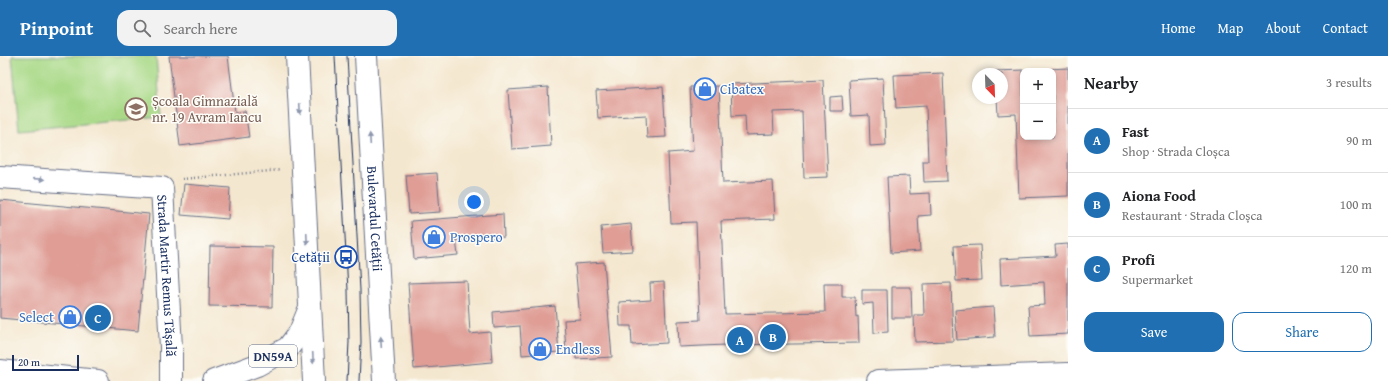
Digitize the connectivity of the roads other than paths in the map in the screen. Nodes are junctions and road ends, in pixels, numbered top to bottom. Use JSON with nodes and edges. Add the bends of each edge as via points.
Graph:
{"nodes":[{"id":1,"x":297,"y":56,"type":"edge"},
{"id":2,"x":366,"y":56,"type":"edge"},
{"id":3,"x":0,"y":177,"type":"edge"},
{"id":4,"x":311,"y":308,"type":"junction"},
{"id":5,"x":0,"y":371,"type":"edge"},
{"id":6,"x":1068,"y":374,"type":"edge"},
{"id":7,"x":98,"y":381,"type":"edge"},
{"id":8,"x":171,"y":381,"type":"edge"},
{"id":9,"x":214,"y":381,"type":"edge"},
{"id":10,"x":314,"y":381,"type":"edge"},
{"id":11,"x":384,"y":381,"type":"edge"},
{"id":12,"x":878,"y":381,"type":"edge"}],
"edges":[{"from":1,"to":4,"type":"main road","one_way":true},
{"from":11,"to":2,"type":"main road","name":"Bulevardul Cetății","one_way":true},
{"from":3,"to":8,"type":"main road","name":"Strada Martir Remus Tășală","one_way":true,"via":[[162,188]]},
{"from":4,"to":9,"type":"main road","number":"DN59A","via":[[300,332],[288,348],[257,365]]},
{"from":4,"to":10,"type":"main road","one_way":true},
{"from":5,"to":7,"type":"main road"},
{"from":6,"to":12,"type":"main road"}]}
